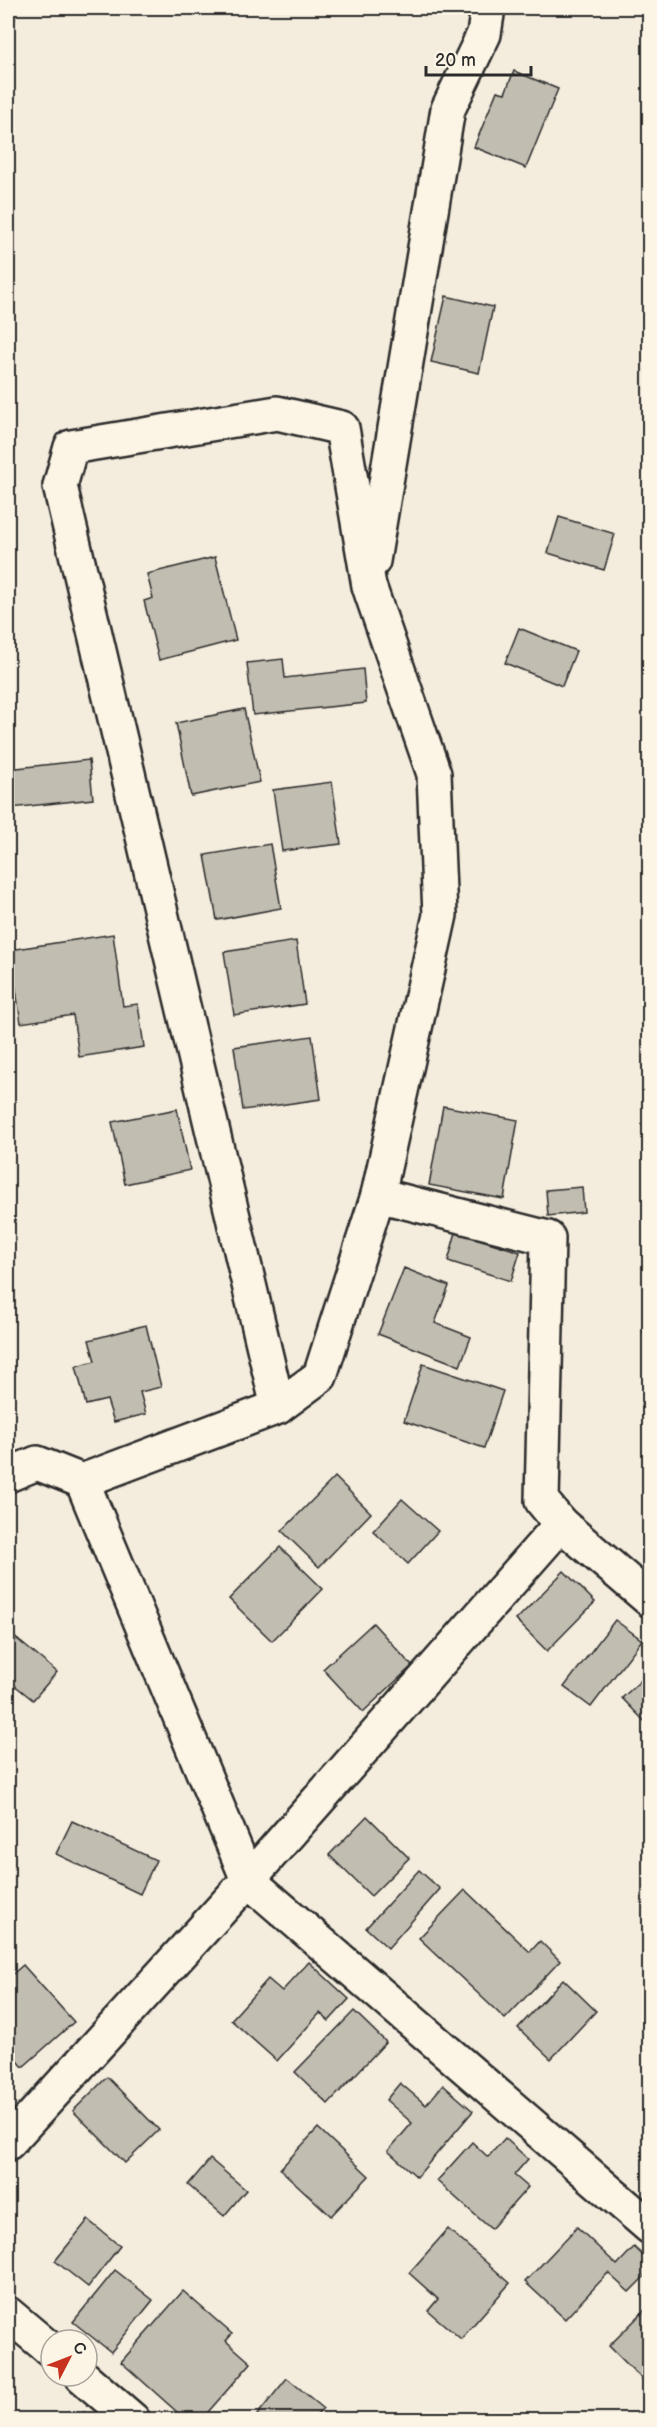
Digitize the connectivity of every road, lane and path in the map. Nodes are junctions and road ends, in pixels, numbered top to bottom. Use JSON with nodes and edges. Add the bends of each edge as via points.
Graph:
{"nodes":[{"id":1,"x":488,"y":8,"type":"edge"},
{"id":2,"x":369,"y":586,"type":"junction"},
{"id":3,"x":378,"y":1196,"type":"junction"},
{"id":4,"x":278,"y":1407,"type":"junction"},
{"id":5,"x":8,"y":1474,"type":"edge"},
{"id":6,"x":82,"y":1481,"type":"junction"},
{"id":7,"x":561,"y":1524,"type":"junction"},
{"id":8,"x":650,"y":1600,"type":"edge"},
{"id":9,"x":248,"y":1880,"type":"junction"},
{"id":10,"x":8,"y":2143,"type":"edge"},
{"id":11,"x":650,"y":2227,"type":"edge"},
{"id":12,"x":8,"y":2314,"type":"edge"},
{"id":13,"x":39,"y":2340,"type":"edge"},
{"id":14,"x":96,"y":2388,"type":"edge"},
{"id":15,"x":133,"y":2420,"type":"edge"}],
"edges":[{"from":1,"to":2,"type":"street","via":[[484,34],[448,109]]},
{"from":2,"to":3,"type":"street","via":[[434,774],[440,915]]},
{"from":2,"to":4,"type":"street","via":[[342,428],[278,413],[71,447],[60,486]]},
{"from":3,"to":4,"type":"street","via":[[320,1376]]},
{"from":3,"to":7,"type":"street","via":[[548,1238],[542,1501]]},
{"from":4,"to":6,"type":"street"},
{"from":5,"to":6,"type":"street","via":[[37,1463]]},
{"from":6,"to":9,"type":"street"},
{"from":7,"to":8,"type":"street"},
{"from":7,"to":9,"type":"street"},
{"from":9,"to":10,"type":"street"},
{"from":9,"to":11,"type":"street"},
{"from":12,"to":13,"type":"street"},
{"from":14,"to":15,"type":"street"}]}
